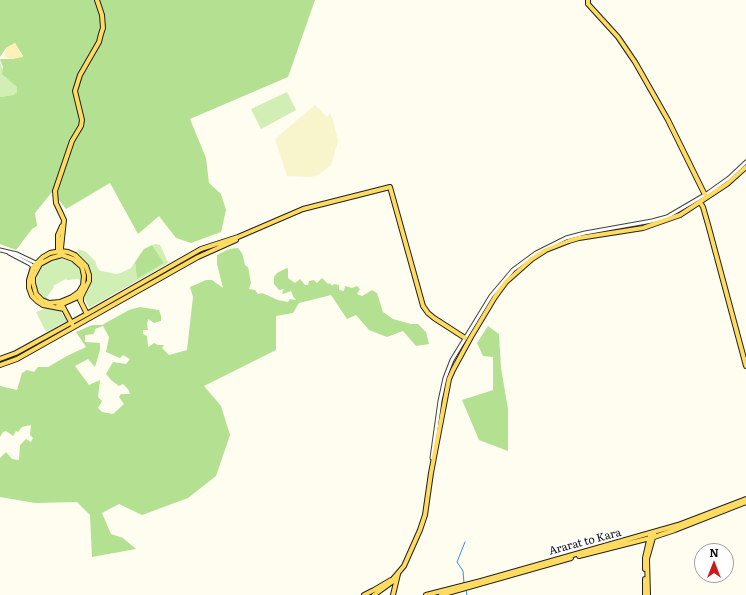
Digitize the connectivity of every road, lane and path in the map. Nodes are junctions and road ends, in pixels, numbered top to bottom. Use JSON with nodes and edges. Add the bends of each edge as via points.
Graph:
{"nodes":[{"id":1,"x":97,"y":0,"type":"edge"},
{"id":2,"x":588,"y":0,"type":"edge"},
{"id":3,"x":746,"y":162,"type":"edge"},
{"id":4,"x":746,"y":167,"type":"edge"},
{"id":5,"x":703,"y":199,"type":"junction"},
{"id":6,"x":704,"y":207,"type":"junction"},
{"id":7,"x":0,"y":250,"type":"edge"},
{"id":8,"x":60,"y":253,"type":"junction"},
{"id":9,"x":523,"y":264,"type":"junction"},
{"id":10,"x":36,"y":266,"type":"junction"},
{"id":11,"x":83,"y":291,"type":"junction"},
{"id":12,"x":77,"y":295,"type":"junction"},
{"id":13,"x":81,"y":302,"type":"junction"},
{"id":14,"x":62,"y":305,"type":"junction"},
{"id":15,"x":89,"y":316,"type":"junction"},
{"id":16,"x":71,"y":323,"type":"junction"},
{"id":17,"x":74,"y":327,"type":"junction"},
{"id":18,"x":50,"y":334,"type":"junction"},
{"id":19,"x":465,"y":338,"type":"junction"},
{"id":20,"x":53,"y":339,"type":"junction"},
{"id":21,"x":746,"y":356,"type":"edge"},
{"id":22,"x":0,"y":359,"type":"edge"},
{"id":23,"x":0,"y":365,"type":"edge"},
{"id":24,"x":746,"y":366,"type":"edge"},
{"id":25,"x":432,"y":473,"type":"junction"},
{"id":26,"x":746,"y":499,"type":"edge"},
{"id":27,"x":746,"y":502,"type":"edge"},
{"id":28,"x":652,"y":535,"type":"junction"},
{"id":29,"x":398,"y":572,"type":"junction"},
{"id":30,"x":393,"y":579,"type":"junction"},
{"id":31,"x":462,"y":588,"type":"junction"},
{"id":32,"x":364,"y":595,"type":"edge"},
{"id":33,"x":374,"y":595,"type":"edge"},
{"id":34,"x":393,"y":595,"type":"edge"},
{"id":35,"x":426,"y":595,"type":"edge"},
{"id":36,"x":441,"y":595,"type":"edge"},
{"id":37,"x":647,"y":595,"type":"edge"}],
"edges":[{"from":1,"to":8,"type":"main road","via":[[102,15],[101,34],[80,75],[75,91],[81,126],[69,148],[55,191],[56,203],[64,220],[58,235]]},
{"from":2,"to":5,"type":"main road","via":[[588,4],[618,37],[635,62],[668,120]]},
{"from":3,"to":5,"type":"street"},
{"from":4,"to":5,"type":"main road","via":[[727,184]]},
{"from":5,"to":6,"type":"main road"},
{"from":5,"to":9,"type":"street","via":[[657,220],[566,238],[536,253]]},
{"from":5,"to":9,"type":"main road","via":[[680,215],[643,228],[569,241],[546,250]]},
{"from":6,"to":21,"type":"main road"},
{"from":6,"to":24,"type":"main road"},
{"from":7,"to":10,"type":"street"},
{"from":8,"to":10,"type":"main road"},
{"from":8,"to":11,"type":"main road","via":[[75,255],[86,266],[89,274]]},
{"from":8,"to":12,"type":"main road","via":[[82,267],[83,285]]},
{"from":9,"to":19,"type":"street","via":[[505,278]]},
{"from":9,"to":25,"type":"main road","via":[[495,297],[452,370]]},
{"from":10,"to":14,"type":"main road","via":[[33,283],[36,294],[49,303]]},
{"from":10,"to":14,"type":"main road","via":[[29,280],[32,296],[43,305]]},
{"from":11,"to":12,"type":"main road"},
{"from":11,"to":13,"type":"main road"},
{"from":12,"to":13,"type":"main road"},
{"from":12,"to":14,"type":"main road"},
{"from":13,"to":15,"type":"main road"},
{"from":14,"to":16,"type":"main road"},
{"from":15,"to":16,"type":"main road"},
{"from":15,"to":17,"type":"main road"},
{"from":15,"to":19,"type":"main road","via":[[198,257],[303,209],[390,187],[422,306],[434,318]]},
{"from":16,"to":17,"type":"main road"},
{"from":16,"to":18,"type":"main road"},
{"from":17,"to":20,"type":"main road"},
{"from":18,"to":20,"type":"main road"},
{"from":18,"to":22,"type":"main road"},
{"from":19,"to":25,"type":"street","via":[[452,360],[443,387],[436,424]]},
{"from":20,"to":23,"type":"main road","via":[[17,359]]},
{"from":25,"to":29,"type":"main road","via":[[424,518],[407,560]]},
{"from":26,"to":28,"type":"main road","name":"Ararat to Kara"},
{"from":27,"to":28,"type":"main road","name":"Ararat to Kara","via":[[681,528]]},
{"from":28,"to":31,"type":"main road","name":"Ararat to Kara"},
{"from":28,"to":37,"type":"main road","via":[[645,558]]},
{"from":29,"to":30,"type":"main road"},
{"from":29,"to":34,"type":"main road"},
{"from":30,"to":32,"type":"main road"},
{"from":30,"to":33,"type":"main road"},
{"from":31,"to":35,"type":"main road","name":"Ararat to Kara"},
{"from":31,"to":36,"type":"main road","name":"Ararat to Kara"}]}
